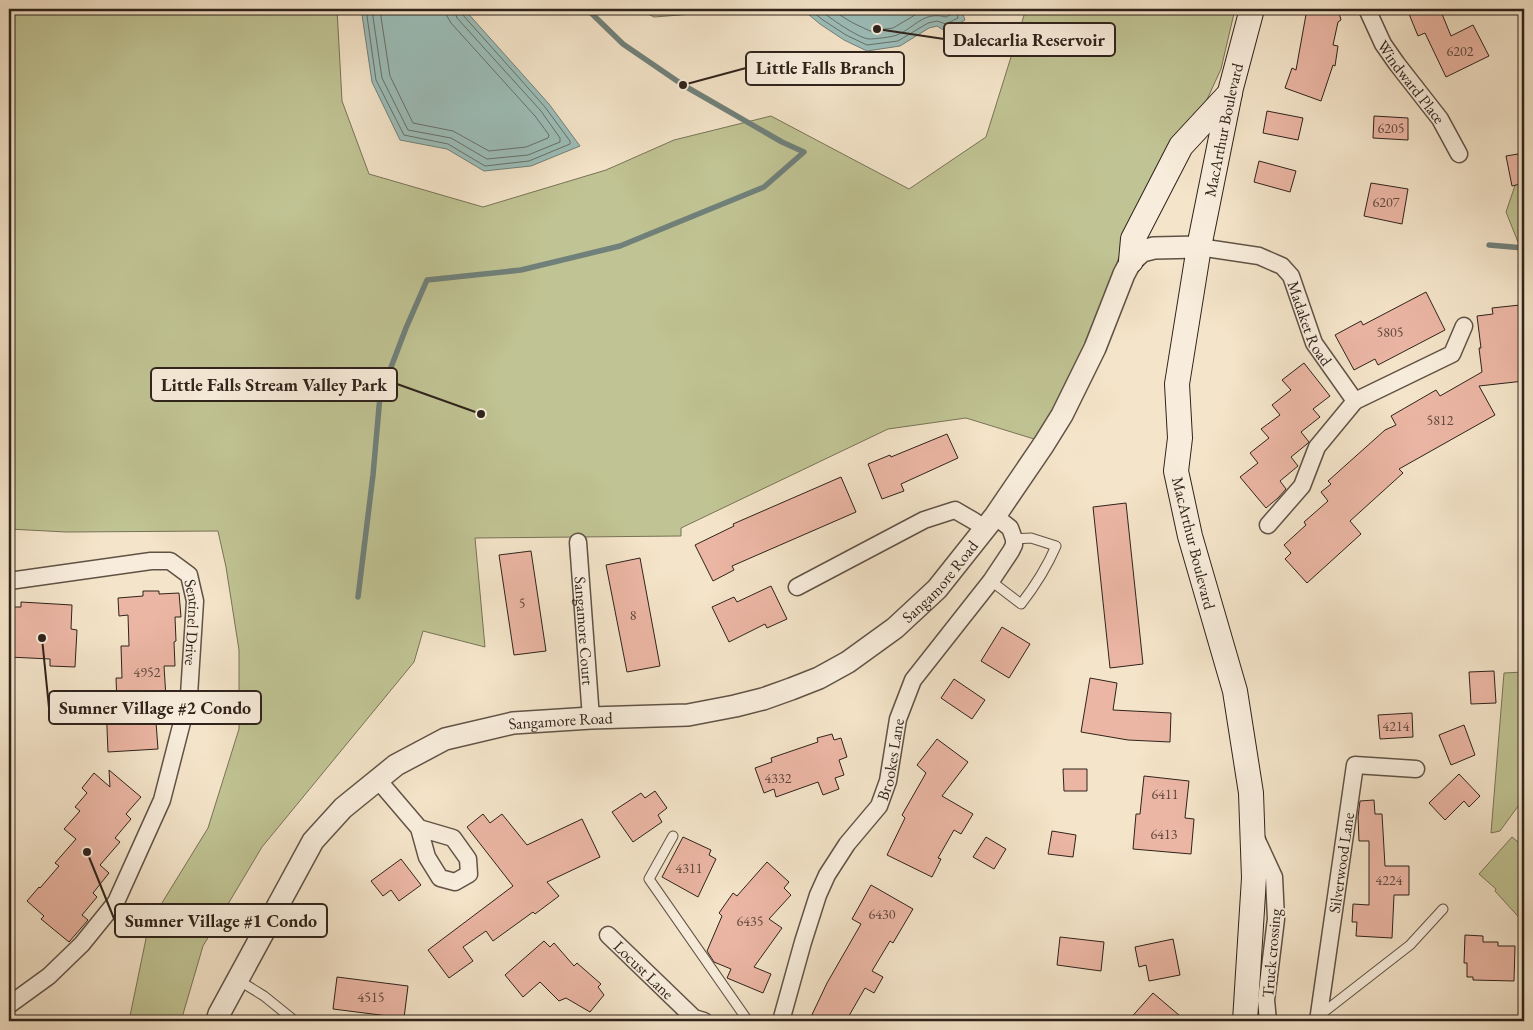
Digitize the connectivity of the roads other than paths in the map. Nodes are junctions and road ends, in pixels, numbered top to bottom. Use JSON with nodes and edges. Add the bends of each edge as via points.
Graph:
{"nodes":[{"id":1,"x":1252,"y":9,"type":"edge"},
{"id":2,"x":1367,"y":9,"type":"edge"},
{"id":3,"x":1230,"y":93,"type":"junction"},
{"id":4,"x":1459,"y":154,"type":"dead end"},
{"id":5,"x":1199,"y":247,"type":"junction"},
{"id":6,"x":1131,"y":261,"type":"junction"},
{"id":7,"x":1464,"y":326,"type":"dead end"},
{"id":8,"x":1355,"y":401,"type":"junction"},
{"id":9,"x":990,"y":522,"type":"junction"},
{"id":10,"x":1268,"y":526,"type":"dead end"},
{"id":11,"x":1014,"y":539,"type":"junction"},
{"id":12,"x":578,"y":542,"type":"dead end"},
{"id":13,"x":9,"y":581,"type":"edge"},
{"id":14,"x":991,"y":581,"type":"junction"},
{"id":15,"x":797,"y":587,"type":"dead end"},
{"id":16,"x":591,"y":718,"type":"junction"},
{"id":17,"x":1416,"y":769,"type":"dead end"},
{"id":18,"x":378,"y":780,"type":"junction"},
{"id":19,"x":419,"y":828,"type":"dead end"},
{"id":20,"x":1252,"y":829,"type":"junction"},
{"id":21,"x":673,"y":836,"type":"dead end"},
{"id":22,"x":1443,"y":909,"type":"dead end"},
{"id":23,"x":608,"y":935,"type":"dead end"},
{"id":24,"x":238,"y":980,"type":"junction"},
{"id":25,"x":9,"y":1005,"type":"edge"},
{"id":26,"x":1318,"y":1019,"type":"edge"},
{"id":27,"x":217,"y":1021,"type":"edge"},
{"id":28,"x":295,"y":1021,"type":"edge"},
{"id":29,"x":704,"y":1021,"type":"edge"},
{"id":30,"x":748,"y":1021,"type":"edge"},
{"id":31,"x":781,"y":1021,"type":"edge"},
{"id":32,"x":1245,"y":1021,"type":"edge"},
{"id":33,"x":1268,"y":1021,"type":"edge"}],
"edges":[{"from":1,"to":3,"type":"main road","name":"MacArthur Boulevard"},
{"from":2,"to":4,"type":"street","name":"Windward Place","via":[[1384,44],[1440,119]]},
{"from":3,"to":5,"type":"main road","name":"MacArthur Boulevard"},
{"from":3,"to":6,"type":"main road","via":[[1181,146],[1133,239]]},
{"from":5,"to":6,"type":"street","via":[[1154,248],[1142,251]]},
{"from":5,"to":8,"type":"street","name":"Madaket Road","via":[[1258,256],[1282,266],[1291,276],[1314,343]]},
{"from":5,"to":20,"type":"main road","name":"MacArthur Boulevard","via":[[1177,384],[1180,438],[1176,471],[1190,536],[1234,691],[1251,793]]},
{"from":6,"to":9,"type":"street","name":"Sangamore Road","via":[[1062,416]]},
{"from":7,"to":8,"type":"street","via":[[1452,354]]},
{"from":8,"to":10,"type":"street","via":[[1317,447],[1302,486]]},
{"from":9,"to":11,"type":"street","via":[[1010,528]]},
{"from":9,"to":15,"type":"street","name":"Sangamore Road","via":[[974,521],[955,510],[924,520]]},
{"from":9,"to":16,"type":"street","name":"Sangamore Road","via":[[937,589],[915,611],[869,648],[818,678],[791,690],[735,706],[688,715]]},
{"from":11,"to":14,"type":"street","name":"Brookes Lane","via":[[1011,551]]},
{"from":11,"to":14,"type":"lane","via":[[1031,538],[1056,546],[1040,578],[1021,604]]},
{"from":12,"to":16,"type":"street","name":"Sangamore Court"},
{"from":13,"to":25,"type":"street","name":"Sentinel Drive","via":[[151,561],[170,562],[189,575],[195,600],[189,695],[162,800],[116,902],[76,950],[49,976]]},
{"from":14,"to":31,"type":"street","name":"Brookes Lane","via":[[913,680],[898,719],[888,781],[879,806],[827,875],[802,942]]},
{"from":16,"to":18,"type":"street","name":"Sangamore Road","via":[[513,723],[445,739],[396,765]]},
{"from":17,"to":26,"type":"street","name":"Silverwood Lane","via":[[1356,765]]},
{"from":18,"to":19,"type":"street"},
{"from":18,"to":24,"type":"street","name":"Sangamore Road","via":[[343,808],[314,841]]},
{"from":20,"to":32,"type":"main road","name":"MacArthur Boulevard","via":[[1254,878]]},
{"from":20,"to":33,"type":"street","name":"Truck crossing","via":[[1274,877],[1276,919],[1266,1000]]},
{"from":21,"to":30,"type":"lane","via":[[649,879]]},
{"from":22,"to":26,"type":"lane","via":[[1410,945]]},
{"from":23,"to":29,"type":"street","name":"Locust Lane","via":[[694,1018]]},
{"from":24,"to":27,"type":"street","name":"Sangamore Road"},
{"from":24,"to":28,"type":"lane"}]}
